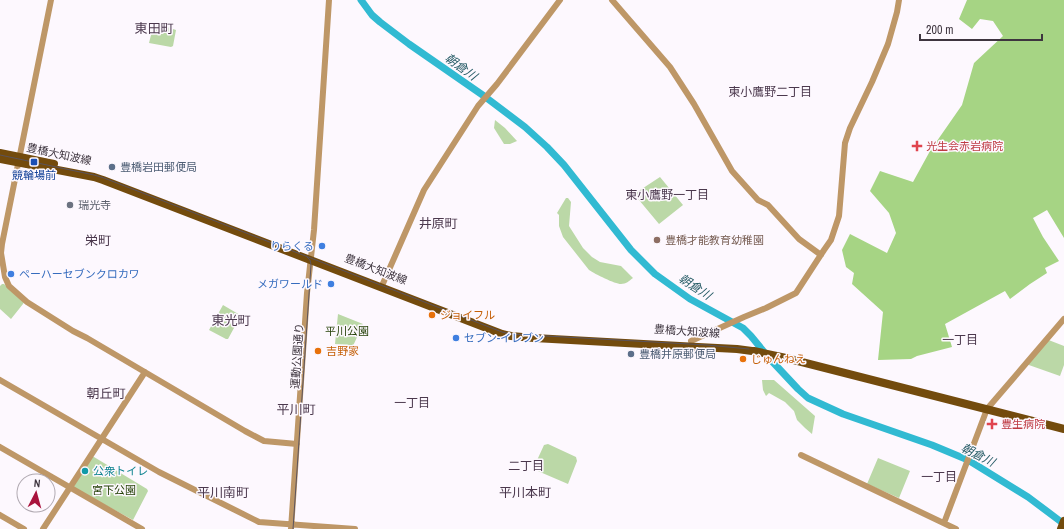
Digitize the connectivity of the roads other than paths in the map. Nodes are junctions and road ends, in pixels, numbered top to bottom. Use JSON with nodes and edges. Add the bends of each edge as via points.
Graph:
{"nodes":[{"id":1,"x":51,"y":0,"type":"edge"},
{"id":2,"x":329,"y":0,"type":"edge"},
{"id":3,"x":560,"y":0,"type":"edge"},
{"id":4,"x":612,"y":0,"type":"edge"},
{"id":5,"x":899,"y":0,"type":"edge"},
{"id":6,"x":0,"y":153,"type":"edge"},
{"id":7,"x":0,"y":159,"type":"edge"},
{"id":8,"x":20,"y":160,"type":"junction"},
{"id":9,"x":0,"y":253,"type":"edge"},
{"id":10,"x":821,"y":255,"type":"junction"},
{"id":11,"x":312,"y":259,"type":"junction"},
{"id":12,"x":382,"y":286,"type":"junction"},
{"id":13,"x":1064,"y":319,"type":"edge"},
{"id":14,"x":691,"y":341,"type":"junction"},
{"id":15,"x":754,"y":351,"type":"junction"},
{"id":16,"x":144,"y":372,"type":"junction"},
{"id":17,"x":0,"y":380,"type":"edge"},
{"id":18,"x":987,"y":409,"type":"junction"},
{"id":19,"x":1064,"y":429,"type":"edge"},
{"id":20,"x":101,"y":439,"type":"junction"},
{"id":21,"x":297,"y":444,"type":"junction"},
{"id":22,"x":0,"y":448,"type":"edge"},
{"id":23,"x":802,"y":455,"type":"dead end"},
{"id":24,"x":70,"y":488,"type":"junction"},
{"id":25,"x":0,"y":515,"type":"edge"},
{"id":26,"x":1064,"y":521,"type":"edge"},
{"id":27,"x":944,"y":523,"type":"junction"},
{"id":28,"x":293,"y":527,"type":"edge"},
{"id":29,"x":24,"y":529,"type":"edge"},
{"id":30,"x":43,"y":529,"type":"edge"},
{"id":31,"x":142,"y":529,"type":"edge"},
{"id":32,"x":355,"y":529,"type":"edge"},
{"id":33,"x":956,"y":529,"type":"edge"},
{"id":34,"x":1061,"y":529,"type":"edge"}],
"edges":[{"from":1,"to":8,"type":"street"},
{"from":2,"to":11,"type":"street","name":"運動公園通り"},
{"from":3,"to":12,"type":"street","via":[[479,105],[424,190]]},
{"from":4,"to":10,"type":"street","via":[[670,67],[732,171],[799,239]]},
{"from":5,"to":10,"type":"street","via":[[888,44],[850,128],[846,143],[839,216],[831,240]]},
{"from":6,"to":8,"type":"main road","name":"豊橋大知波線"},
{"from":7,"to":8,"type":"main road","name":"豊橋大知波線"},
{"from":8,"to":9,"type":"street"},
{"from":8,"to":11,"type":"main road","name":"豊橋大知波線","via":[[95,172]]},
{"from":9,"to":16,"type":"street","via":[[9,286],[27,302]]},
{"from":10,"to":14,"type":"street","via":[[796,293]]},
{"from":11,"to":12,"type":"main road","name":"豊橋大知波線"},
{"from":11,"to":21,"type":"street","name":"運動公園通り"},
{"from":11,"to":28,"type":"street","name":"運動公園通り"},
{"from":12,"to":14,"type":"main road","name":"豊橋大知波線","via":[[511,331]]},
{"from":12,"to":15,"type":"main road","name":"豊橋大知波線","via":[[500,334],[511,336]]},
{"from":13,"to":18,"type":"street"},
{"from":14,"to":15,"type":"main road","name":"豊橋大知波線","via":[[747,347]]},
{"from":15,"to":18,"type":"main road","name":"豊橋大知波線"},
{"from":16,"to":20,"type":"street"},
{"from":16,"to":21,"type":"street","via":[[264,441]]},
{"from":17,"to":20,"type":"street"},
{"from":18,"to":19,"type":"main road","name":"豊橋大知波線"},
{"from":18,"to":27,"type":"street"},
{"from":20,"to":24,"type":"street"},
{"from":20,"to":28,"type":"street","via":[[159,472],[259,522]]},
{"from":21,"to":28,"type":"street","name":"運動公園通り"},
{"from":22,"to":24,"type":"street"},
{"from":23,"to":27,"type":"street"},
{"from":24,"to":30,"type":"street"},
{"from":24,"to":31,"type":"street"},
{"from":25,"to":29,"type":"street"},
{"from":26,"to":34,"type":"main road"},
{"from":27,"to":33,"type":"street"},
{"from":28,"to":32,"type":"street"}]}
